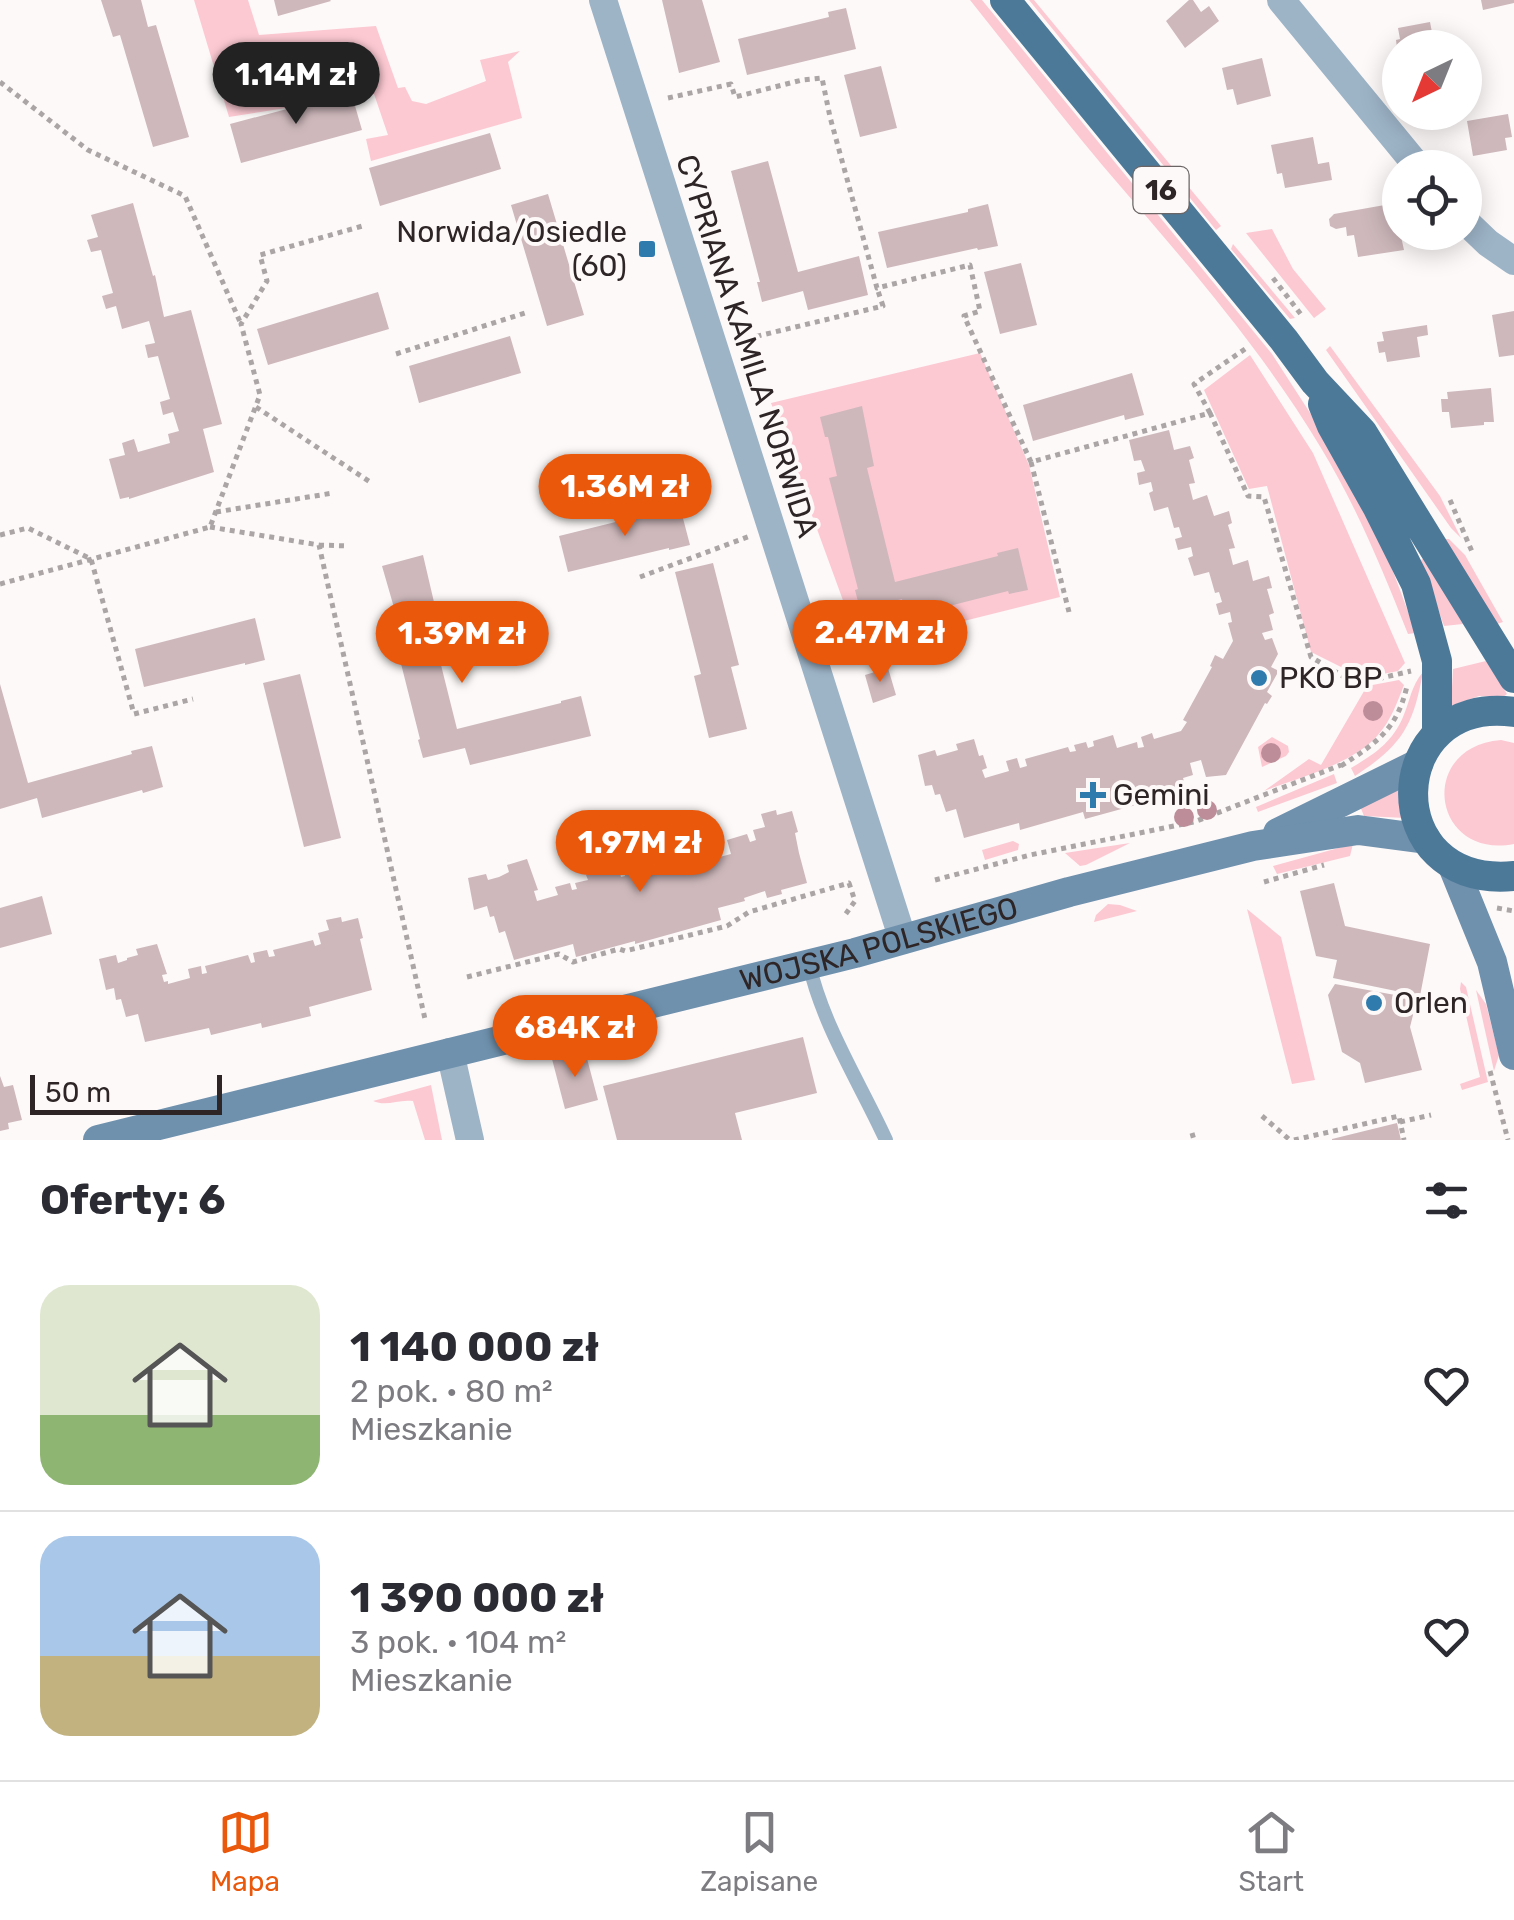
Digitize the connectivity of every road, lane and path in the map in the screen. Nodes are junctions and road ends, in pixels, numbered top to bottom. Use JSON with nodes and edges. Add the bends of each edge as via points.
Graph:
{"nodes":[{"id":1,"x":603,"y":0,"type":"edge"},
{"id":2,"x":1005,"y":0,"type":"edge"},
{"id":3,"x":1281,"y":0,"type":"edge"},
{"id":4,"x":0,"y":82,"type":"edge"},
{"id":5,"x":668,"y":98,"type":"dead end"},
{"id":6,"x":1404,"y":150,"type":"edge"},
{"id":7,"x":366,"y":225,"type":"dead end"},
{"id":8,"x":1482,"y":237,"type":"edge"},
{"id":9,"x":1514,"y":261,"type":"edge"},
{"id":10,"x":878,"y":288,"type":"junction"},
{"id":11,"x":524,"y":313,"type":"dead end"},
{"id":12,"x":241,"y":324,"type":"junction"},
{"id":13,"x":715,"y":346,"type":"junction"},
{"id":14,"x":1248,"y":347,"type":"dead end"},
{"id":15,"x":396,"y":354,"type":"dead end"},
{"id":16,"x":1315,"y":382,"type":"junction"},
{"id":17,"x":256,"y":407,"type":"junction"},
{"id":18,"x":1210,"y":412,"type":"junction"},
{"id":19,"x":1031,"y":462,"type":"junction"},
{"id":20,"x":370,"y":482,"type":"dead end"},
{"id":21,"x":333,"y":493,"type":"dead end"},
{"id":22,"x":1450,"y":500,"type":"dead end"},
{"id":23,"x":216,"y":512,"type":"junction"},
{"id":24,"x":210,"y":527,"type":"junction"},
{"id":25,"x":771,"y":528,"type":"junction"},
{"id":26,"x":0,"y":535,"type":"edge"},
{"id":27,"x":319,"y":545,"type":"junction"},
{"id":28,"x":348,"y":546,"type":"dead end"},
{"id":29,"x":1474,"y":556,"type":"dead end"},
{"id":30,"x":90,"y":559,"type":"junction"},
{"id":31,"x":640,"y":577,"type":"dead end"},
{"id":32,"x":0,"y":581,"type":"edge"},
{"id":33,"x":1069,"y":612,"type":"dead end"},
{"id":34,"x":1514,"y":678,"type":"edge"},
{"id":35,"x":192,"y":698,"type":"dead end"},
{"id":36,"x":1514,"y":712,"type":"edge"},
{"id":37,"x":1436,"y":734,"type":"junction"},
{"id":38,"x":1418,"y":764,"type":"junction"},
{"id":39,"x":1340,"y":766,"type":"junction"},
{"id":40,"x":1344,"y":779,"type":"dead end"},
{"id":41,"x":1426,"y":840,"type":"junction"},
{"id":42,"x":1253,"y":846,"type":"junction"},
{"id":43,"x":1330,"y":864,"type":"dead end"},
{"id":44,"x":1453,"y":866,"type":"junction"},
{"id":45,"x":1514,"y":876,"type":"edge"},
{"id":46,"x":935,"y":880,"type":"dead end"},
{"id":47,"x":1264,"y":882,"type":"dead end"},
{"id":48,"x":846,"y":915,"type":"dead end"},
{"id":49,"x":902,"y":940,"type":"junction"},
{"id":50,"x":809,"y":964,"type":"junction"},
{"id":51,"x":468,"y":977,"type":"dead end"},
{"id":52,"x":425,"y":1018,"type":"dead end"},
{"id":53,"x":450,"y":1052,"type":"junction"},
{"id":54,"x":1501,"y":1059,"type":"edge"},
{"id":55,"x":1432,"y":1115,"type":"dead end"},
{"id":56,"x":1262,"y":1116,"type":"dead end"},
{"id":57,"x":1400,"y":1122,"type":"junction"},
{"id":58,"x":98,"y":1140,"type":"edge"},
{"id":59,"x":470,"y":1140,"type":"edge"},
{"id":60,"x":886,"y":1140,"type":"edge"},
{"id":61,"x":1292,"y":1140,"type":"edge"},
{"id":62,"x":1404,"y":1140,"type":"edge"},
{"id":63,"x":1508,"y":1140,"type":"edge"}],
"edges":[{"from":1,"to":13,"type":"street","name":"CYPRIANA KAMILA NORWIDA"},
{"from":2,"to":16,"type":"main road","number":"16"},
{"from":3,"to":6,"type":"street"},
{"from":4,"to":12,"type":"path","via":[[88,150],[185,196]]},
{"from":5,"to":10,"type":"path","via":[[731,84],[735,98],[822,78]]},
{"from":7,"to":12,"type":"path","via":[[260,255],[267,281]]},
{"from":8,"to":9,"type":"street"},
{"from":10,"to":13,"type":"path","via":[[883,306]]},
{"from":10,"to":19,"type":"path","via":[[970,265],[980,311],[964,316]]},
{"from":11,"to":15,"type":"path"},
{"from":12,"to":17,"type":"path","via":[[260,395]]},
{"from":13,"to":25,"type":"street","name":"CYPRIANA KAMILA NORWIDA"},
{"from":14,"to":18,"type":"path","via":[[1194,384]]},
{"from":16,"to":34,"type":"main road","number":"16","via":[[1362,432]]},
{"from":16,"to":37,"type":"main road","number":"16","via":[[1416,584],[1436,661]]},
{"from":17,"to":20,"type":"path"},
{"from":17,"to":23,"type":"path"},
{"from":18,"to":19,"type":"path"},
{"from":18,"to":39,"type":"path","via":[[1248,496],[1264,497],[1311,657],[1356,684],[1411,668],[1403,704],[1386,732]]},
{"from":19,"to":33,"type":"path"},
{"from":21,"to":23,"type":"path"},
{"from":22,"to":29,"type":"path"},
{"from":23,"to":24,"type":"path"},
{"from":24,"to":27,"type":"path"},
{"from":24,"to":30,"type":"path"},
{"from":25,"to":31,"type":"path"},
{"from":25,"to":49,"type":"street","name":"CYPRIANA KAMILA NORWIDA"},
{"from":26,"to":30,"type":"path","via":[[28,528]]},
{"from":27,"to":28,"type":"path"},
{"from":27,"to":52,"type":"path"},
{"from":30,"to":32,"type":"path"},
{"from":30,"to":35,"type":"path","via":[[134,714]]},
{"from":36,"to":37,"type":"main road","via":[[1475,712]]},
{"from":37,"to":38,"type":"main road"},
{"from":38,"to":41,"type":"main road","via":[[1412,802]]},
{"from":38,"to":42,"type":"street","name":"WOJSKA POLSKIEGO"},
{"from":39,"to":40,"type":"path"},
{"from":39,"to":46,"type":"path","via":[[1194,822]]},
{"from":41,"to":42,"type":"street","name":"WOJSKA POLSKIEGO","via":[[1358,830]]},
{"from":41,"to":44,"type":"main road"},
{"from":42,"to":49,"type":"street","name":"WOJSKA POLSKIEGO"},
{"from":43,"to":47,"type":"path"},
{"from":44,"to":45,"type":"main road","via":[[1492,878]]},
{"from":44,"to":54,"type":"street","via":[[1492,962]]},
{"from":48,"to":51,"type":"path","via":[[855,901],[849,883],[749,912],[727,926],[626,952],[619,948],[573,962],[558,954]]},
{"from":49,"to":50,"type":"street","name":"WOJSKA POLSKIEGO"},
{"from":50,"to":53,"type":"street","name":"WOJSKA POLSKIEGO"},
{"from":50,"to":60,"type":"lane"},
{"from":53,"to":58,"type":"street","name":"WOJSKA POLSKIEGO"},
{"from":53,"to":59,"type":"street"},
{"from":54,"to":63,"type":"path"},
{"from":55,"to":57,"type":"path"},
{"from":56,"to":61,"type":"path"},
{"from":57,"to":61,"type":"path","via":[[1398,1116]]},
{"from":57,"to":62,"type":"path"}]}
